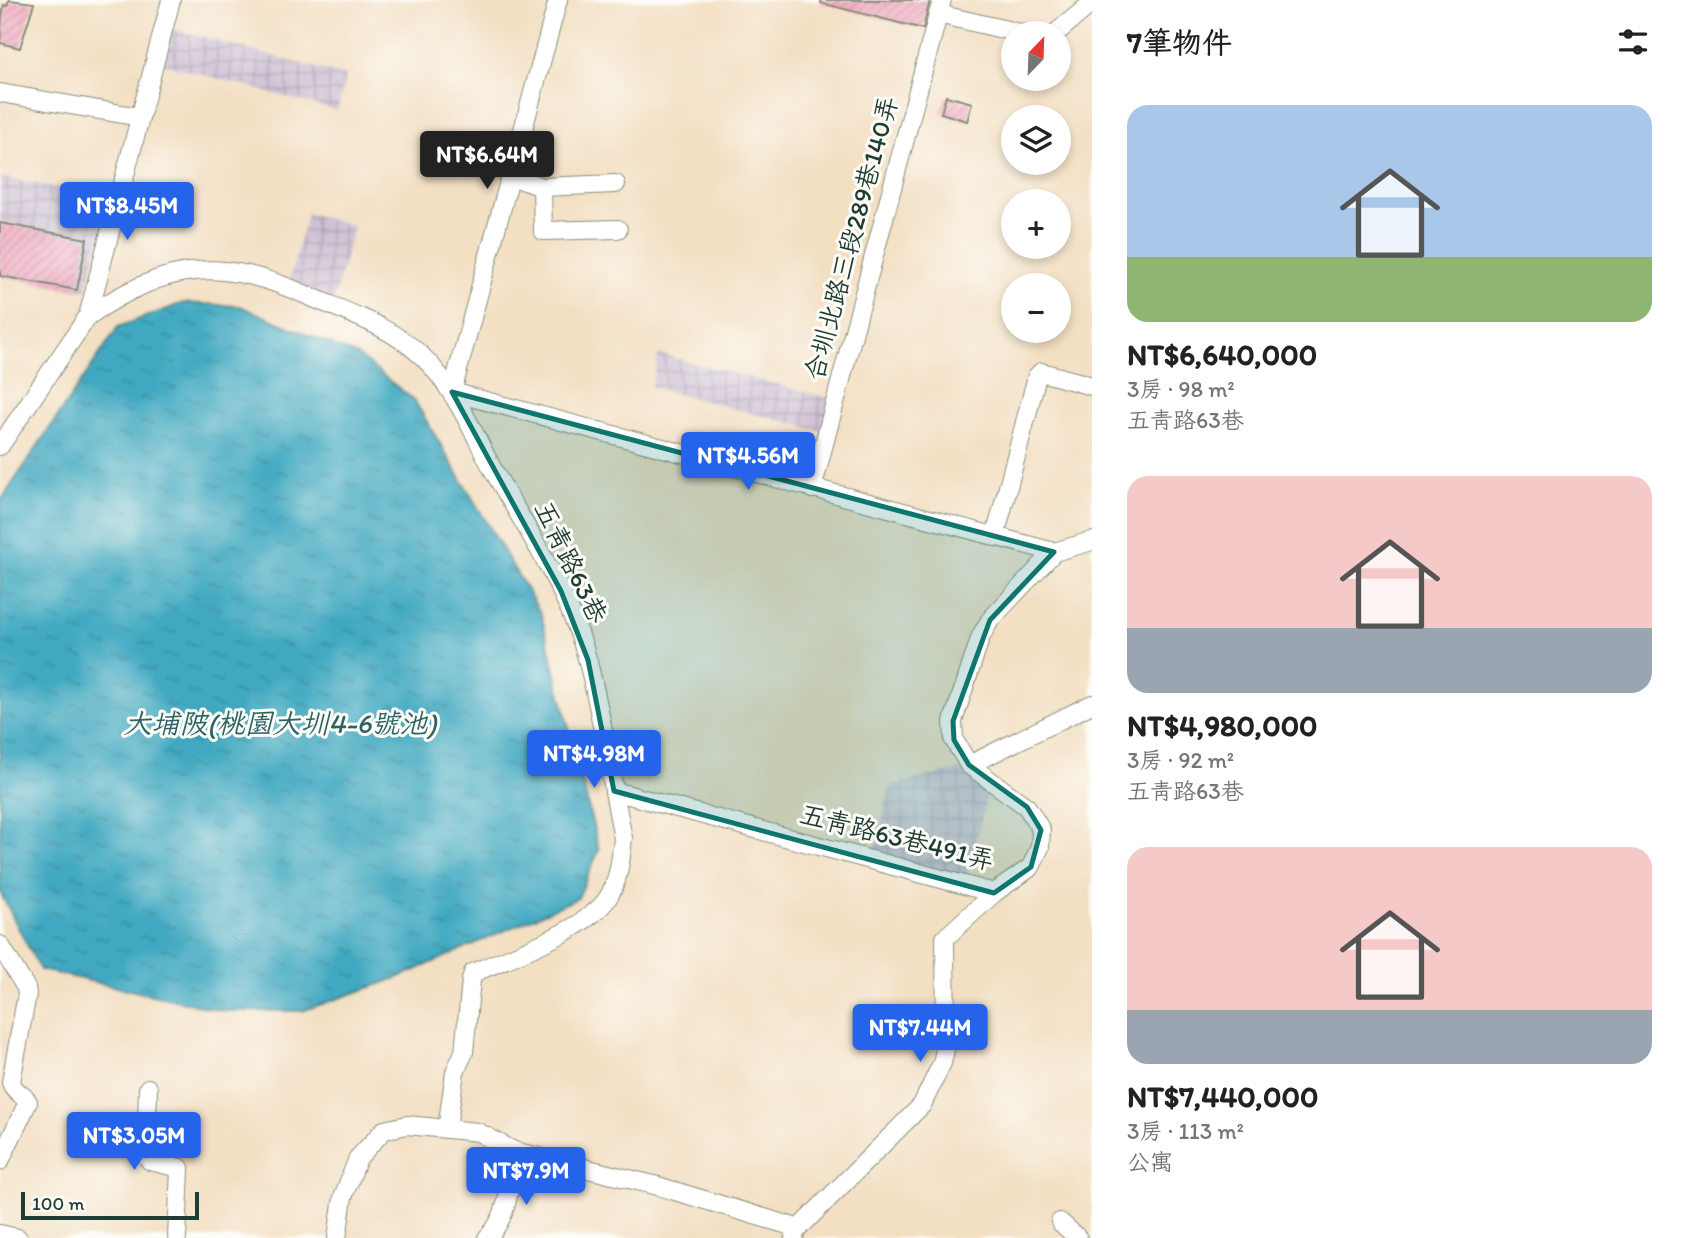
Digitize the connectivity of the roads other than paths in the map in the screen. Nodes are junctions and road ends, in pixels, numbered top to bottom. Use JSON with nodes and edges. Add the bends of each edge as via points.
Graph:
{"nodes":[{"id":1,"x":171,"y":0,"type":"edge"},
{"id":2,"x":558,"y":0,"type":"edge"},
{"id":3,"x":1092,"y":4,"type":"edge"},
{"id":4,"x":940,"y":7,"type":"edge"},
{"id":5,"x":1071,"y":21,"type":"edge"},
{"id":6,"x":1001,"y":27,"type":"edge"},
{"id":7,"x":0,"y":93,"type":"edge"},
{"id":8,"x":140,"y":117,"type":"junction"},
{"id":9,"x":511,"y":176,"type":"junction"},
{"id":10,"x":616,"y":184,"type":"dead end"},
{"id":11,"x":542,"y":187,"type":"junction"},
{"id":12,"x":618,"y":229,"type":"dead end"},
{"id":13,"x":88,"y":316,"type":"junction"},
{"id":14,"x":1092,"y":386,"type":"edge"},
{"id":15,"x":452,"y":392,"type":"junction"},
{"id":16,"x":0,"y":446,"type":"edge"},
{"id":17,"x":812,"y":489,"type":"junction"},
{"id":18,"x":995,"y":537,"type":"junction"},
{"id":19,"x":1092,"y":541,"type":"edge"},
{"id":20,"x":1054,"y":552,"type":"junction"},
{"id":21,"x":1092,"y":704,"type":"edge"},
{"id":22,"x":969,"y":765,"type":"junction"},
{"id":23,"x":614,"y":791,"type":"junction"},
{"id":24,"x":993,"y":893,"type":"junction"},
{"id":25,"x":0,"y":945,"type":"edge"},
{"id":26,"x":148,"y":1088,"type":"dead end"},
{"id":27,"x":447,"y":1129,"type":"junction"},
{"id":28,"x":514,"y":1151,"type":"junction"},
{"id":29,"x":0,"y":1161,"type":"edge"},
{"id":30,"x":1060,"y":1222,"type":"dead end"},
{"id":31,"x":793,"y":1232,"type":"edge"},
{"id":32,"x":0,"y":1234,"type":"edge"},
{"id":33,"x":18,"y":1238,"type":"edge"},
{"id":34,"x":177,"y":1238,"type":"edge"},
{"id":35,"x":337,"y":1238,"type":"edge"},
{"id":36,"x":487,"y":1238,"type":"edge"},
{"id":37,"x":1078,"y":1238,"type":"edge"}],
"edges":[{"from":1,"to":8,"type":"street"},
{"from":2,"to":9,"type":"street"},
{"from":3,"to":5,"type":"street"},
{"from":4,"to":6,"type":"street"},
{"from":4,"to":17,"type":"street","name":"合圳北路三段289巷140弄"},
{"from":7,"to":8,"type":"street"},
{"from":8,"to":13,"type":"street"},
{"from":9,"to":11,"type":"street"},
{"from":9,"to":15,"type":"street"},
{"from":10,"to":11,"type":"street"},
{"from":11,"to":12,"type":"street","via":[[543,231]]},
{"from":13,"to":15,"type":"street","name":"五青路63巷","via":[[144,283],[184,270],[223,270],[282,284],[384,329],[422,356]]},
{"from":13,"to":16,"type":"street"},
{"from":14,"to":18,"type":"street","via":[[1041,372],[1037,376]]},
{"from":15,"to":17,"type":"street"},
{"from":15,"to":23,"type":"street","name":"五青路63巷","via":[[561,591],[588,660]]},
{"from":17,"to":18,"type":"street"},
{"from":18,"to":20,"type":"street"},
{"from":19,"to":20,"type":"street"},
{"from":20,"to":22,"type":"street","name":"五青路63巷491弄","via":[[990,620],[981,636],[953,721],[954,740]]},
{"from":21,"to":22,"type":"street"},
{"from":22,"to":24,"type":"street","name":"五青路63巷491弄","via":[[1027,807],[1041,830],[1031,867]]},
{"from":23,"to":24,"type":"street","name":"五青路63巷491弄"},
{"from":23,"to":27,"type":"street","name":"五青路63巷","via":[[623,838],[621,863],[608,897],[569,930],[474,973],[464,1052],[455,1072]]},
{"from":24,"to":31,"type":"street","via":[[945,938],[946,1045],[922,1105]]},
{"from":25,"to":29,"type":"street","via":[[26,988],[11,1082],[28,1102]]},
{"from":26,"to":34,"type":"street","via":[[146,1154],[150,1161],[180,1168]]},
{"from":27,"to":28,"type":"street","via":[[478,1132]]},
{"from":27,"to":35,"type":"street","via":[[407,1125],[384,1130],[372,1140],[358,1158],[343,1197]]},
{"from":28,"to":31,"type":"street","via":[[658,1186]]},
{"from":28,"to":36,"type":"street","via":[[508,1201],[498,1228]]},
{"from":30,"to":37,"type":"street"},
{"from":32,"to":33,"type":"street"}]}
